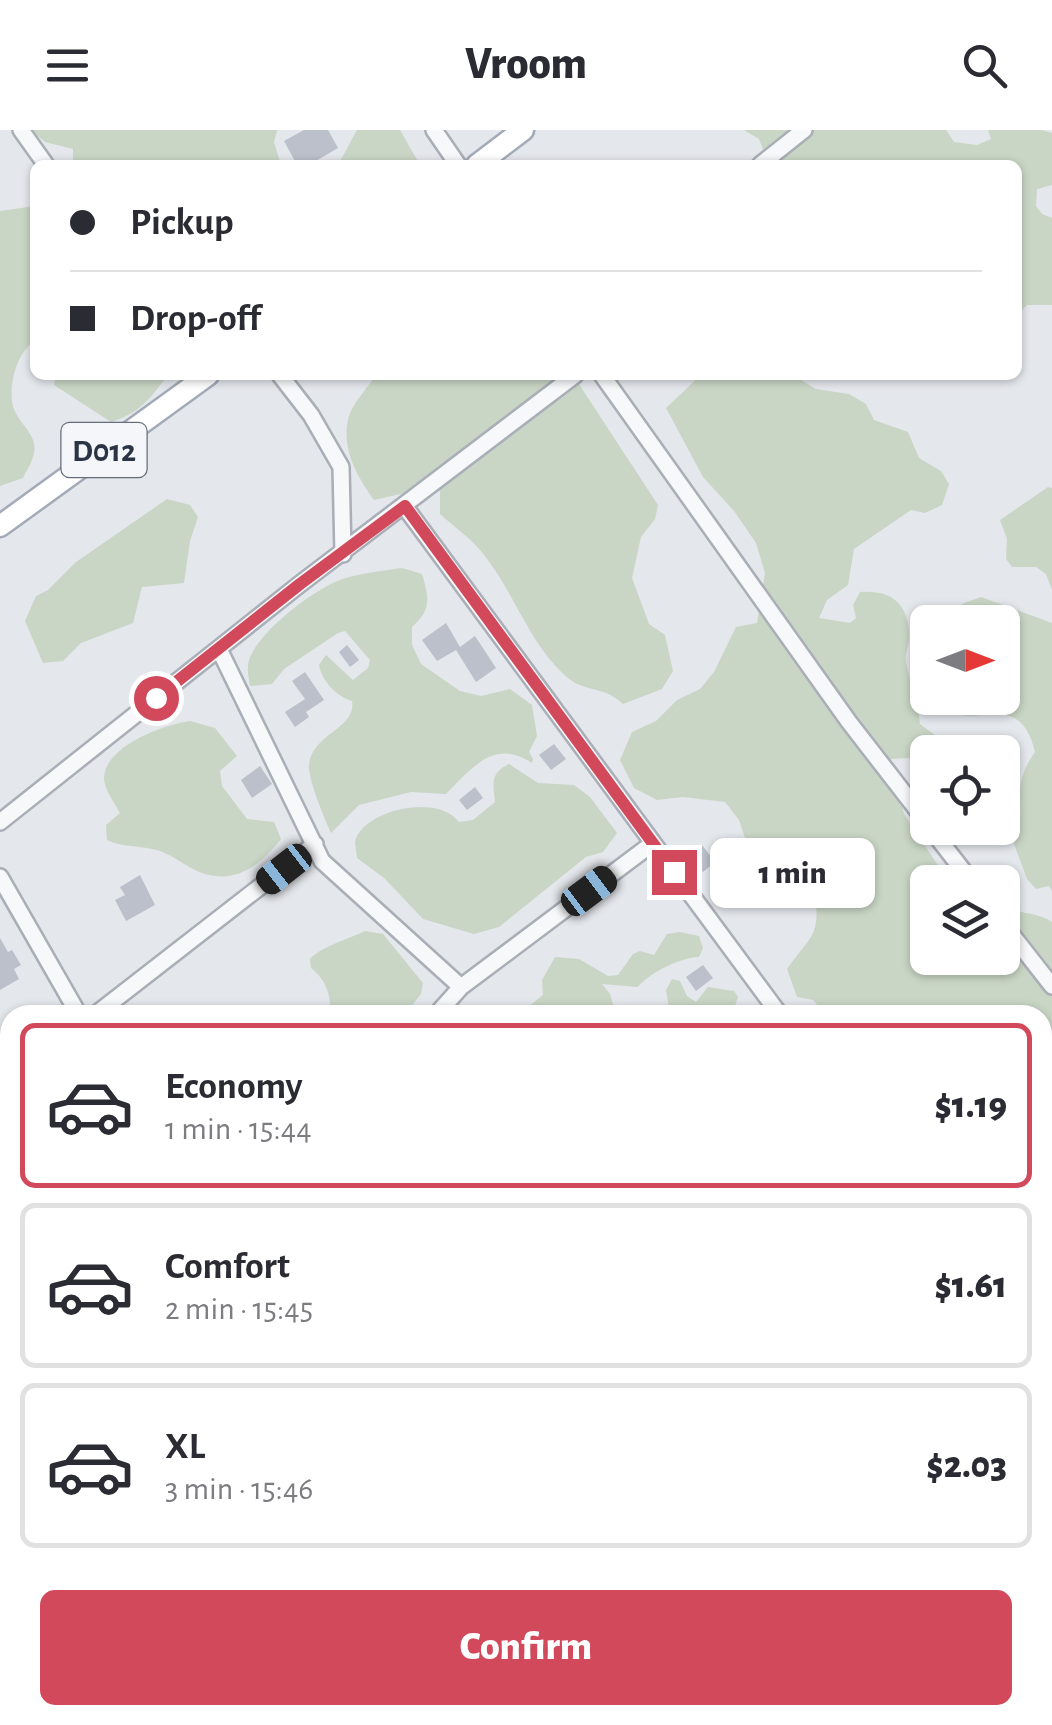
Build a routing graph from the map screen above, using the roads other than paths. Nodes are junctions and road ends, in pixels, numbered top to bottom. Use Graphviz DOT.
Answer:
graph roads {
  1 [pos="22,130"];
  2 [pos="434,130"];
  3 [pos="522,130"];
  4 [pos="804,130"];
  5 [pos="43,160"];
  6 [pos="455,160"];
  7 [pos="483,160"];
  8 [pos="766,160"];
  9 [pos="195,380"];
  10 [pos="284,380"];
  11 [pos="569,380"];
  12 [pos="606,380"];
  13 [pos="405,506"];
  14 [pos="0,526"];
  15 [pos="343,554"];
  16 [pos="219,649"];
  17 [pos="910,801"];
  18 [pos="0,822"];
  19 [pos="653,843"];
  20 [pos="316,844"];
  21 [pos="944,845"];
  22 [pos="959,865"];
  23 [pos="0,877"];
  24 [pos="1020,945"];
  25 [pos="1052,986"];
  26 [pos="461,987"];
  27 [pos="73,1005"];
  28 [pos="108,1005"];
  29 [pos="445,1005"];
  30 [pos="773,1005"];
  1 -- 5 [label="street"];
  2 -- 6 [label="street"];
  3 -- 7 [label="main road"];
  4 -- 8 [label="street"];
  9 -- 14 [label="main road, D012"];
  10 -- 15 [label="street"];
  11 -- 13 [label="street"];
  12 -- 17 [label="street"];
  13 -- 15 [label="street"];
  13 -- 19 [label="street"];
  15 -- 16 [label="street"];
  16 -- 18 [label="street"];
  16 -- 20 [label="street"];
  19 -- 26 [label="street"];
  19 -- 30 [label="street"];
  20 -- 26 [label="street"];
  20 -- 28 [label="street"];
  21 -- 22 [label="street"];
  23 -- 27 [label="street"];
  24 -- 25 [label="street"];
  26 -- 29 [label="street"];
}
